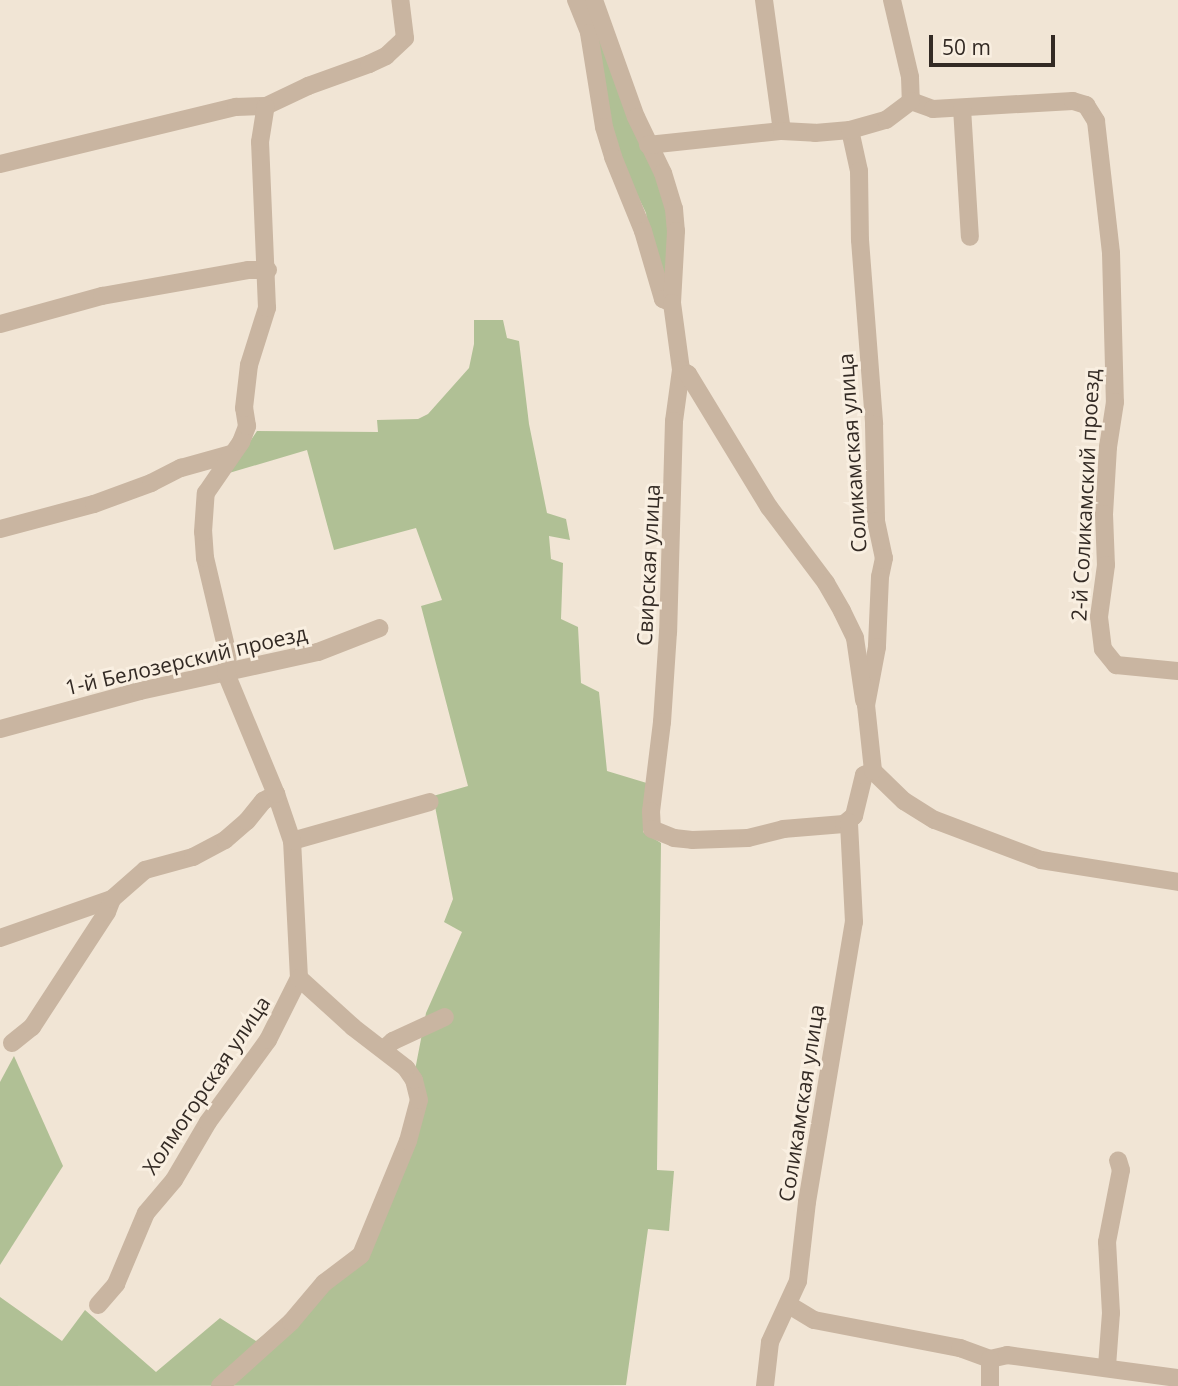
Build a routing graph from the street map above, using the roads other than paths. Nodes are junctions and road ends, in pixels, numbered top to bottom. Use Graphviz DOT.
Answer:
graph roads {
  1 [pos="400,0"];
  2 [pos="576,0"];
  3 [pos="594,0"];
  4 [pos="764,0"];
  5 [pos="892,0"];
  6 [pos="911,101"];
  7 [pos="266,106"];
  8 [pos="962,108"];
  9 [pos="850,130"];
  10 [pos="782,131"];
  11 [pos="648,145"];
  12 [pos="0,164"];
  13 [pos="970,237"];
  14 [pos="268,270"];
  15 [pos="673,303"];
  16 [pos="0,324"];
  17 [pos="681,370"];
  18 [pos="231,454"];
  19 [pos="0,529"];
  20 [pos="380,628"];
  21 [pos="1178,671"];
  22 [pos="226,673"];
  23 [pos="866,705"];
  24 [pos="0,729"];
  25 [pos="873,771"];
  26 [pos="276,794"];
  27 [pos="430,802"];
  28 [pos="849,822"];
  29 [pos="292,841"];
  30 [pos="1178,882"];
  31 [pos="112,899"];
  32 [pos="0,938"];
  33 [pos="299,978"];
  34 [pos="445,1017"];
  35 [pos="12,1043"];
  36 [pos="384,1049"];
  37 [pos="1118,1160"];
  38 [pos="98,1305"];
  39 [pos="789,1305"];
  40 [pos="990,1359"];
  41 [pos="1107,1366"];
  42 [pos="1178,1378"];
  43 [pos="220,1386"];
  44 [pos="765,1386"];
  45 [pos="990,1386"];
  1 -- 7 [label="street"];
  2 -- 15 [label="street, Свирская улица"];
  3 -- 11 [label="street, Свирская улица"];
  4 -- 10 [label="street"];
  5 -- 6 [label="street"];
  6 -- 8 [label="street, 2-й Соликамский проезд"];
  6 -- 9 [label="street"];
  7 -- 12 [label="street"];
  7 -- 14 [label="street, Холмогорская улица"];
  8 -- 13 [label="street"];
  8 -- 21 [label="street, 2-й Соликамский проезд"];
  9 -- 10 [label="street"];
  9 -- 23 [label="street, Соликамская улица"];
  10 -- 11 [label="street"];
  11 -- 15 [label="street, Свирская улица"];
  14 -- 16 [label="street"];
  14 -- 18 [label="street, Холмогорская улица"];
  15 -- 17 [label="street, Свирская улица"];
  17 -- 23 [label="street"];
  17 -- 28 [label="street, Свирская улица"];
  18 -- 19 [label="street"];
  18 -- 22 [label="street, Холмогорская улица"];
  20 -- 22 [label="street, 1-й Белозерский проезд"];
  22 -- 24 [label="street, 1-й Белозерский проезд"];
  22 -- 26 [label="street, Холмогорская улица"];
  23 -- 25 [label="street, Соликамская улица"];
  25 -- 28 [label="street"];
  25 -- 30 [label="street"];
  26 -- 29 [label="street, Холмогорская улица"];
  26 -- 31 [label="street"];
  27 -- 29 [label="street"];
  28 -- 39 [label="street, Соликамская улица"];
  29 -- 33 [label="street, Холмогорская улица"];
  31 -- 32 [label="street"];
  31 -- 35 [label="street"];
  33 -- 36 [label="street"];
  33 -- 38 [label="street, Холмогорская улица"];
  34 -- 36 [label="street"];
  36 -- 43 [label="street"];
  37 -- 41 [label="street"];
  39 -- 40 [label="street"];
  39 -- 44 [label="street, Соликамская улица"];
  40 -- 41 [label="street"];
  40 -- 45 [label="street"];
  41 -- 42 [label="street"];
}
